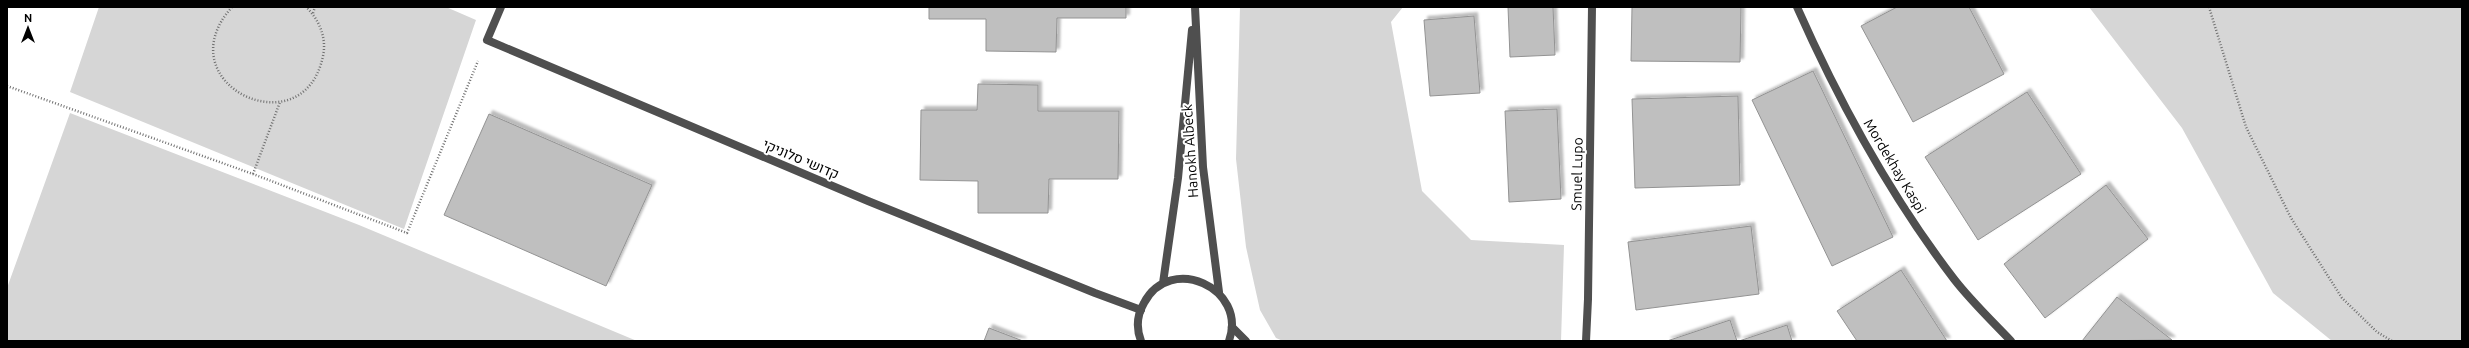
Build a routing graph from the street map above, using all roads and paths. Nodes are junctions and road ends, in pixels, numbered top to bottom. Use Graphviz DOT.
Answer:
graph roads {
  1 [pos="232,7"];
  2 [pos="306,7"];
  3 [pos="315,7"];
  4 [pos="501,7"];
  5 [pos="1194,7"];
  6 [pos="1592,7"];
  7 [pos="1797,7"];
  8 [pos="2209,7"];
  9 [pos="313,14"];
  10 [pos="487,40"];
  11 [pos="7,86"];
  12 [pos="280,102"];
  13 [pos="253,174"];
  14 [pos="1163,283"];
  15 [pos="1219,292"];
  16 [pos="1140,310"];
  17 [pos="1232,327"];
  18 [pos="1139,339"];
  19 [pos="1229,341"];
  20 [pos="1246,341"];
  21 [pos="1586,341"];
  22 [pos="2011,341"];
  23 [pos="2392,341"];
  1 -- 12 [label="path"];
  2 -- 9 [label="path"];
  3 -- 9 [label="path"];
  4 -- 10 [label="street"];
  5 -- 14 [label="street, Hanokh Albeck"];
  5 -- 15 [label="street, Hanokh Albeck"];
  6 -- 21 [label="street, Smuel Lupo"];
  7 -- 22 [label="street, Mordekhay Kaspi"];
  8 -- 23 [label="path"];
  9 -- 12 [label="path"];
  10 -- 13 [label="path"];
  10 -- 16 [label="street, קדושי סלוניקי"];
  11 -- 13 [label="path"];
  12 -- 13 [label="path"];
  14 -- 15 [label="street"];
  14 -- 16 [label="street"];
  15 -- 17 [label="street"];
  16 -- 18 [label="street"];
  17 -- 19 [label="street"];
  17 -- 20 [label="street"];
}
